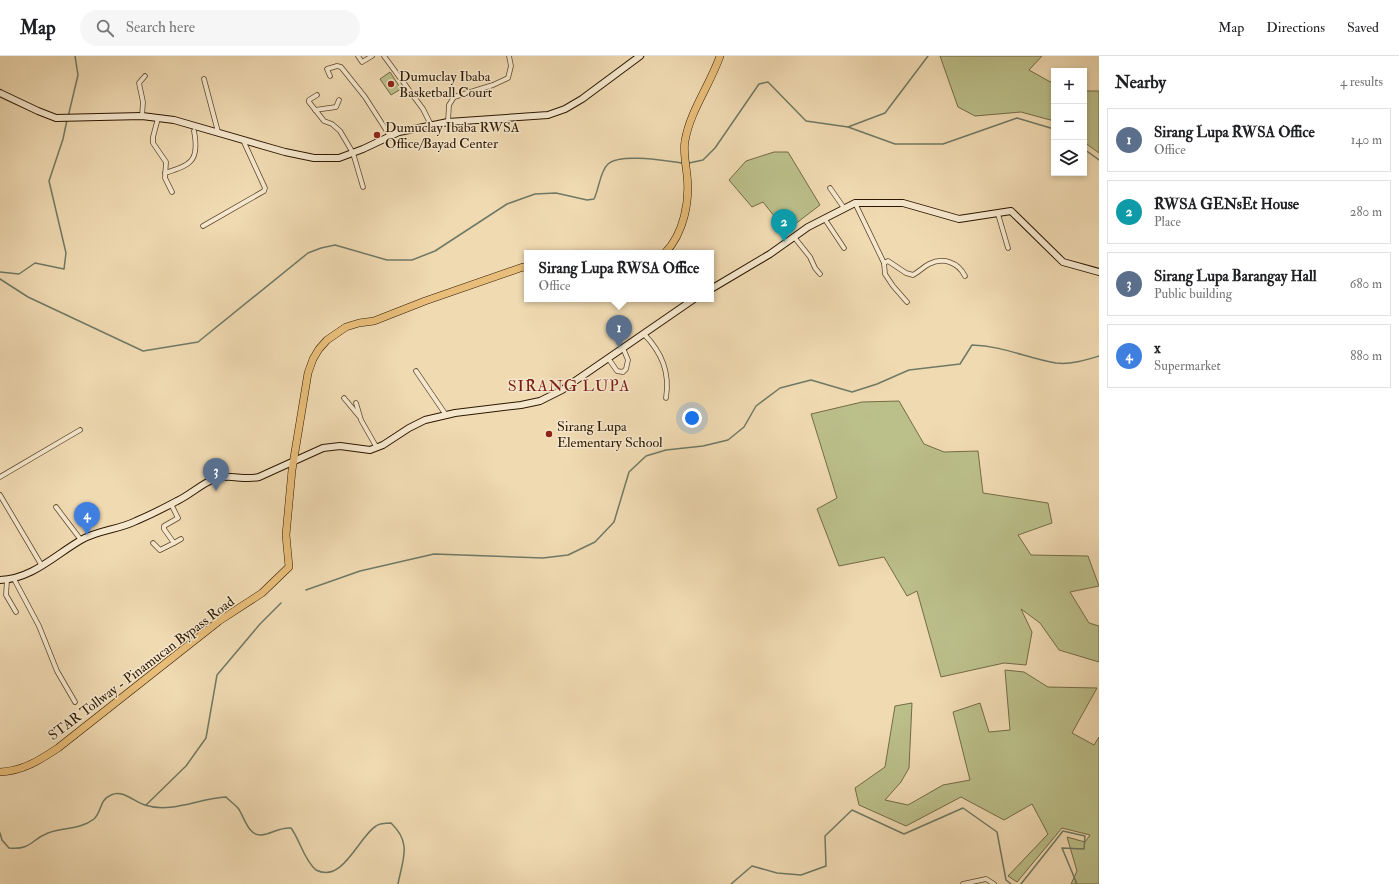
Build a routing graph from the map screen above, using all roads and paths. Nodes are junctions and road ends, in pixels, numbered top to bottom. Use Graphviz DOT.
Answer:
graph roads {
  1 [pos="358,56"];
  2 [pos="372,56"];
  3 [pos="384,56"];
  4 [pos="509,56"];
  5 [pos="640,56"];
  6 [pos="720,56"];
  7 [pos="145,76"];
  8 [pos="330,76"];
  9 [pos="204,79"];
  10 [pos="0,93"];
  11 [pos="317,95"];
  12 [pos="339,100"];
  13 [pos="315,110"];
  14 [pos="142,116"];
  15 [pos="158,118"];
  16 [pos="448,122"];
  17 [pos="431,125"];
  18 [pos="194,131"];
  19 [pos="218,132"];
  20 [pos="390,136"];
  21 [pos="242,140"];
  22 [pos="353,153"];
  23 [pos="165,173"];
  24 [pos="363,187"];
  25 [pos="830,188"];
  26 [pos="172,192"];
  27 [pos="855,203"];
  28 [pos="844,208"];
  29 [pos="998,214"];
  30 [pos="824,218"];
  31 [pos="203,226"];
  32 [pos="794,237"];
  33 [pos="844,248"];
  34 [pos="1008,248"];
  35 [pos="667,250"];
  36 [pos="884,263"];
  37 [pos="524,267"];
  38 [pos="1099,272"];
  39 [pos="820,274"];
  40 [pos="965,276"];
  41 [pos="714,287"];
  42 [pos="690,302"];
  43 [pos="908,302"];
  44 [pos="644,334"];
  45 [pos="623,348"];
  46 [pos="608,358"];
  47 [pos="416,371"];
  48 [pos="344,398"];
  49 [pos="666,398"];
  50 [pos="356,403"];
  51 [pos="446,415"];
  52 [pos="359,416"];
  53 [pos="80,430"];
  54 [pos="377,448"];
  55 [pos="293,462"];
  56 [pos="0,477"];
  57 [pos="0,494"];
  58 [pos="171,504"];
  59 [pos="56,508"];
  60 [pos="181,539"];
  61 [pos="81,540"];
  62 [pos="153,543"];
  63 [pos="174,543"];
  64 [pos="42,566"];
  65 [pos="14,579"];
  66 [pos="3,580"];
  67 [pos="16,612"];
  68 [pos="75,702"];
  69 [pos="0,772"];
  70 [pos="963,884"];
  71 [pos="994,884"];
  1 -- 2 [label="street"];
  3 -- 17 [label="street"];
  4 -- 16 [label="street"];
  5 -- 16 [label="street"];
  6 -- 35 [label="main road"];
  7 -- 14 [label="street"];
  8 -- 20 [label="street"];
  9 -- 19 [label="street"];
  10 -- 14 [label="street"];
  11 -- 13 [label="street"];
  12 -- 13 [label="street"];
  13 -- 22 [label="street"];
  14 -- 15 [label="street"];
  15 -- 19 [label="street"];
  15 -- 23 [label="street"];
  16 -- 17 [label="street"];
  17 -- 20 [label="street"];
  18 -- 23 [label="street"];
  19 -- 21 [label="street"];
  20 -- 22 [label="street"];
  21 -- 22 [label="street"];
  21 -- 31 [label="street"];
  22 -- 24 [label="street"];
  23 -- 26 [label="street"];
  25 -- 28 [label="street"];
  27 -- 28 [label="street"];
  27 -- 29 [label="street"];
  27 -- 36 [label="street"];
  28 -- 30 [label="street"];
  29 -- 34 [label="street"];
  29 -- 38 [label="street"];
  30 -- 32 [label="street"];
  30 -- 33 [label="street"];
  32 -- 39 [label="street"];
  32 -- 41 [label="street"];
  36 -- 40 [label="street"];
  36 -- 43 [label="street"];
  37 -- 55 [label="main road"];
  42 -- 44 [label="street"];
  44 -- 45 [label="street"];
  44 -- 49 [label="street"];
  45 -- 46 [label="street"];
  45 -- 46 [label="street"];
  46 -- 51 [label="street"];
  47 -- 51 [label="street"];
  48 -- 52 [label="street"];
  50 -- 52 [label="street"];
  51 -- 54 [label="street"];
  52 -- 54 [label="street"];
  53 -- 56 [label="street"];
  54 -- 55 [label="street"];
  55 -- 58 [label="street"];
  55 -- 69 [label="main road, STAR Tollway - Pinamucan Bypass Road"];
  57 -- 64 [label="street"];
  58 -- 61 [label="street"];
  58 -- 63 [label="street"];
  59 -- 61 [label="street"];
  60 -- 63 [label="street"];
  61 -- 64 [label="street"];
  62 -- 63 [label="street"];
  64 -- 65 [label="street"];
  65 -- 66 [label="street"];
  65 -- 68 [label="street"];
  66 -- 67 [label="street"];
  70 -- 71 [label="street"];
}
